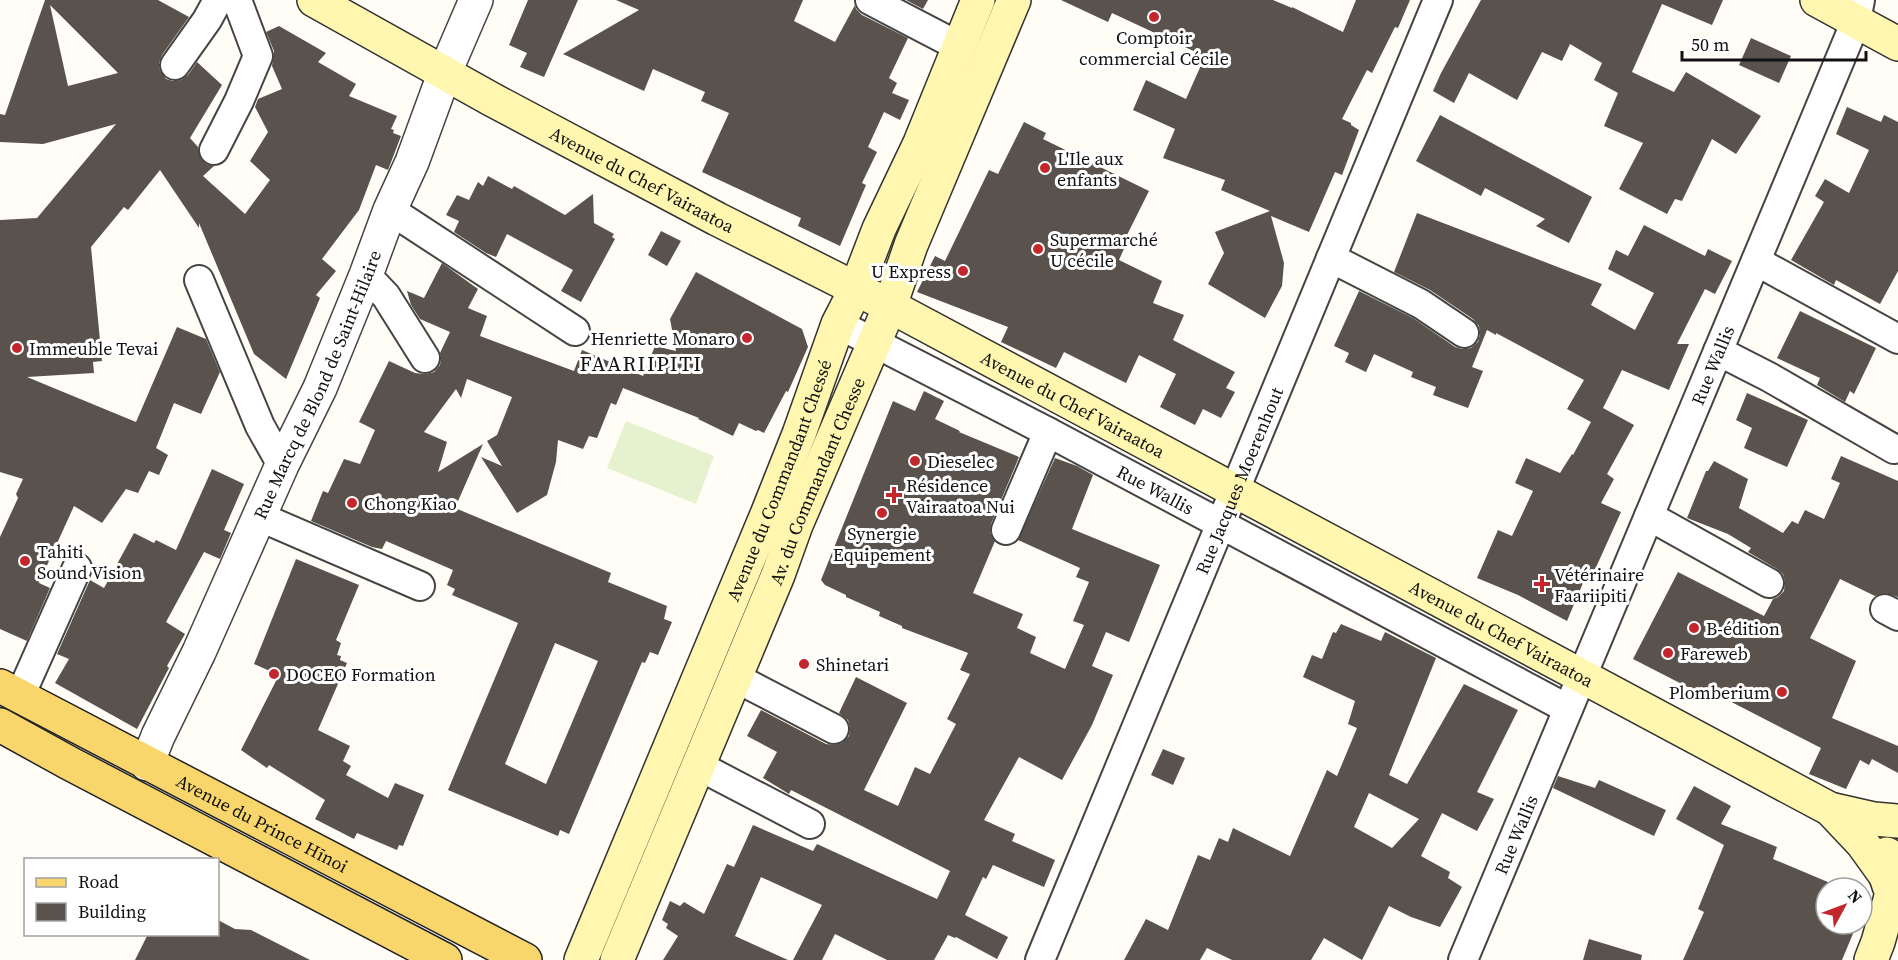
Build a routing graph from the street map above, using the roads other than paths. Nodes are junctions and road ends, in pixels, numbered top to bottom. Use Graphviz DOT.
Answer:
graph roads {
  1 [pos="218,0"];
  2 [pos="237,0"];
  3 [pos="314,0"];
  4 [pos="476,0"];
  5 [pos="870,0"];
  6 [pos="978,0"];
  7 [pos="1014,0"];
  8 [pos="1438,0"];
  9 [pos="1817,0"];
  10 [pos="1858,10"];
  11 [pos="1898,44"];
  12 [pos="960,46"];
  13 [pos="175,65"];
  14 [pos="445,72"];
  15 [pos="214,150"];
  16 [pos="390,210"];
  17 [pos="1331,258"];
  18 [pos="1756,261"];
  19 [pos="366,275"];
  20 [pos="199,280"];
  21 [pos="856,289"];
  22 [pos="890,306"];
  23 [pos="838,324"];
  24 [pos="575,331"];
  25 [pos="1464,333"];
  26 [pos="1898,339"];
  27 [pos="875,342"];
  28 [pos="1718,351"];
  29 [pos="425,358"];
  30 [pos="1048,432"];
  31 [pos="1894,449"];
  32 [pos="282,465"];
  33 [pos="1235,491"];
  34 [pos="1649,516"];
  35 [pos="260,518"];
  36 [pos="1222,524"];
  37 [pos="1006,530"];
  38 [pos="77,568"];
  39 [pos="1769,583"];
  40 [pos="420,586"];
  41 [pos="1583,677"];
  42 [pos="736,678"];
  43 [pos="10,691"];
  44 [pos="1568,709"];
  45 [pos="0,725"];
  46 [pos="834,729"];
  47 [pos="147,764"];
  48 [pos="699,766"];
  49 [pos="1830,809"];
  50 [pos="1898,821"];
  51 [pos="810,824"];
  52 [pos="1898,831"];
  53 [pos="1892,890"];
  54 [pos="445,960"];
  55 [pos="525,960"];
  56 [pos="581,960"];
  57 [pos="617,960"];
  58 [pos="1040,960"];
  59 [pos="1463,960"];
  60 [pos="1871,960"];
  1 -- 13 [label="street"];
  2 -- 15 [label="street"];
  3 -- 14 [label="main road, Avenue du Chef Vairaatoa"];
  4 -- 14 [label="street, Rue Marcq de Blond de Saint-Hilaire"];
  5 -- 12 [label="street"];
  6 -- 12 [label="main road, Avenue du Commandant Chessé"];
  7 -- 22 [label="main road, Av. du Commandant Chesse"];
  8 -- 17 [label="street, Rue Jacques Moerenhout"];
  9 -- 10 [label="main road"];
  10 -- 11 [label="main road"];
  10 -- 18 [label="street, Rue Wallis"];
  12 -- 21 [label="main road, Avenue du Commandant Chessé"];
  14 -- 16 [label="street, Rue Marcq de Blond de Saint-Hilaire"];
  14 -- 21 [label="main road, Avenue du Chef Vairaatoa"];
  16 -- 19 [label="street, Rue Marcq de Blond de Saint-Hilaire"];
  16 -- 24 [label="street"];
  17 -- 25 [label="street"];
  17 -- 33 [label="street, Rue Jacques Moerenhout"];
  18 -- 26 [label="street"];
  18 -- 28 [label="street, Rue Wallis"];
  19 -- 29 [label="street"];
  19 -- 32 [label="street, Rue Marcq de Blond de Saint-Hilaire"];
  20 -- 32 [label="street"];
  21 -- 22 [label="main road, Avenue du Chef Vairaatoa"];
  21 -- 23 [label="main road, Avenue du Commandant Chessé"];
  22 -- 27 [label="main road, Av. du Commandant Chesse"];
  22 -- 33 [label="main road, Avenue du Chef Vairaatoa"];
  23 -- 27 [label="street, Rue Wallis"];
  23 -- 56 [label="main road, Avenue du Commandant Chessé"];
  27 -- 30 [label="street, Rue Wallis"];
  27 -- 42 [label="main road, Av. du Commandant Chesse"];
  28 -- 31 [label="street"];
  28 -- 34 [label="street, Rue Wallis"];
  30 -- 36 [label="street, Rue Wallis"];
  30 -- 37 [label="street"];
  32 -- 35 [label="street, Rue Marcq de Blond de Saint-Hilaire"];
  33 -- 36 [label="street, Rue Jacques Moerenhout"];
  33 -- 41 [label="main road, Avenue du Chef Vairaatoa"];
  34 -- 39 [label="street"];
  34 -- 41 [label="street, Rue Wallis"];
  35 -- 40 [label="street"];
  35 -- 47 [label="street, Rue Marcq de Blond de Saint-Hilaire"];
  36 -- 44 [label="street, Rue Wallis"];
  36 -- 58 [label="street, Rue Jacques Moerenhout"];
  38 -- 43 [label="street"];
  41 -- 44 [label="street, Rue Wallis"];
  41 -- 49 [label="main road, Avenue du Chef Vairaatoa"];
  42 -- 46 [label="street"];
  42 -- 48 [label="main road, Av. du Commandant Chesse"];
  43 -- 47 [label="main road, Avenue du Prince Hīnoi"];
  44 -- 59 [label="street, Rue Wallis"];
  45 -- 54 [label="main road, Avenue du Prince Hīnoi"];
  47 -- 55 [label="main road, Avenue du Prince Hīnoi"];
  48 -- 51 [label="street"];
  48 -- 57 [label="main road, Av. du Commandant Chesse"];
  49 -- 50 [label="main road, Avenue du Chef Vairaatoa"];
  49 -- 53 [label="main road, Avenue du Chef Vairaatoa"];
  52 -- 53 [label="main road"];
  53 -- 60 [label="main road"];
}
